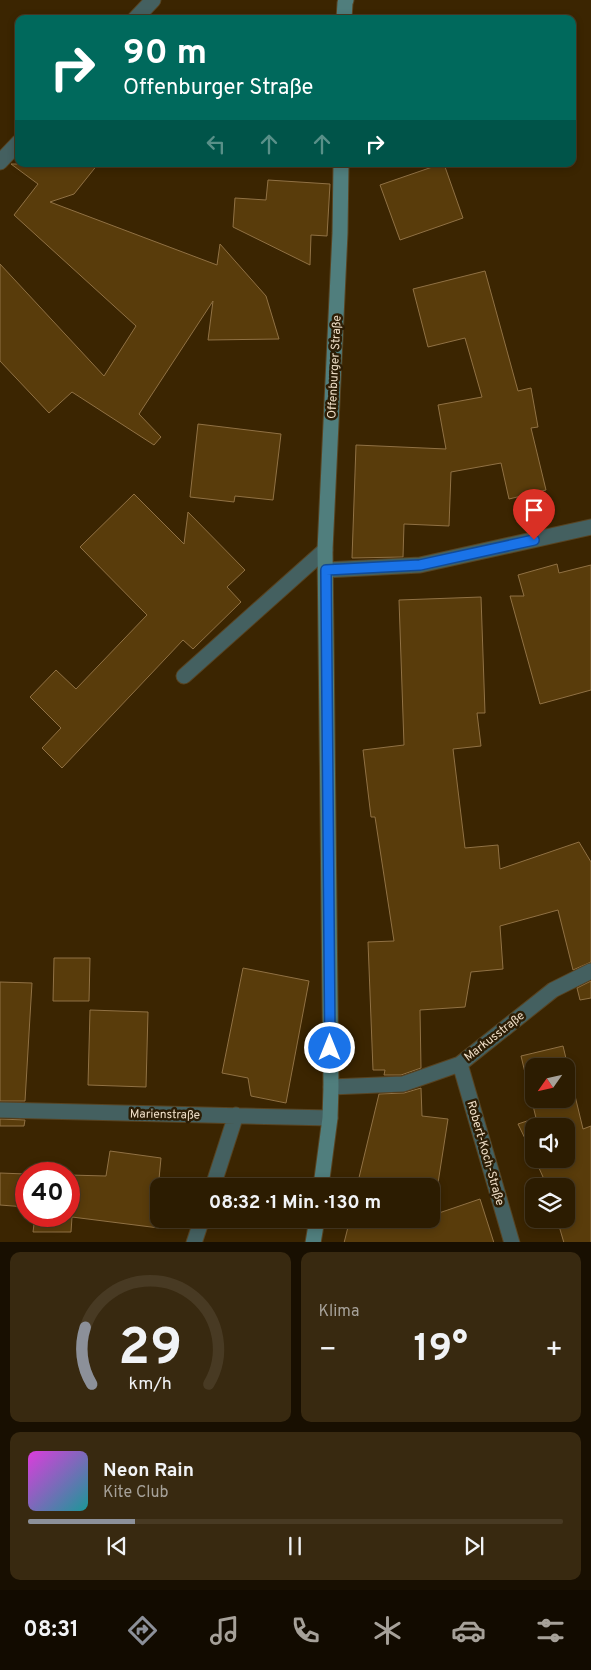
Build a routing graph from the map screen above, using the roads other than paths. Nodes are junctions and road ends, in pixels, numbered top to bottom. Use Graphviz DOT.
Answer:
graph roads {
  1 [pos="153,0"];
  2 [pos="343,1"];
  3 [pos="139,15"];
  4 [pos="344,15"];
  5 [pos="15,146"];
  6 [pos="0,162"];
  7 [pos="341,167"];
  8 [pos="591,527"];
  9 [pos="325,550"];
  10 [pos="326,570"];
  11 [pos="184,676"];
  12 [pos="591,971"];
  13 [pos="460,1064"];
  14 [pos="331,1087"];
  15 [pos="0,1110"];
  16 [pos="236,1115"];
  17 [pos="330,1118"];
  18 [pos="216,1178"];
  19 [pos="322,1178"];
  20 [pos="199,1228"];
  21 [pos="316,1228"];
  22 [pos="194,1242"];
  23 [pos="314,1242"];
  24 [pos="512,1242"];
  1 -- 3 [label="street"];
  2 -- 4 [label="street"];
  5 -- 6 [label="street"];
  7 -- 9 [label="street, Offenburger Straße"];
  8 -- 10 [label="street"];
  9 -- 10 [label="street, Offenburger Straße"];
  9 -- 11 [label="street"];
  10 -- 14 [label="street, Offenburger Straße"];
  12 -- 13 [label="street, Markusstraße"];
  13 -- 14 [label="street, Markusstraße"];
  13 -- 24 [label="street, Robert-Koch-Straße"];
  14 -- 17 [label="street, Offenburger Straße"];
  15 -- 16 [label="street, Marienstraße"];
  16 -- 17 [label="street, Marienstraße"];
  16 -- 18 [label="street"];
  17 -- 19 [label="street, Offenburger Straße"];
  20 -- 22 [label="street"];
  21 -- 23 [label="street"];
}
